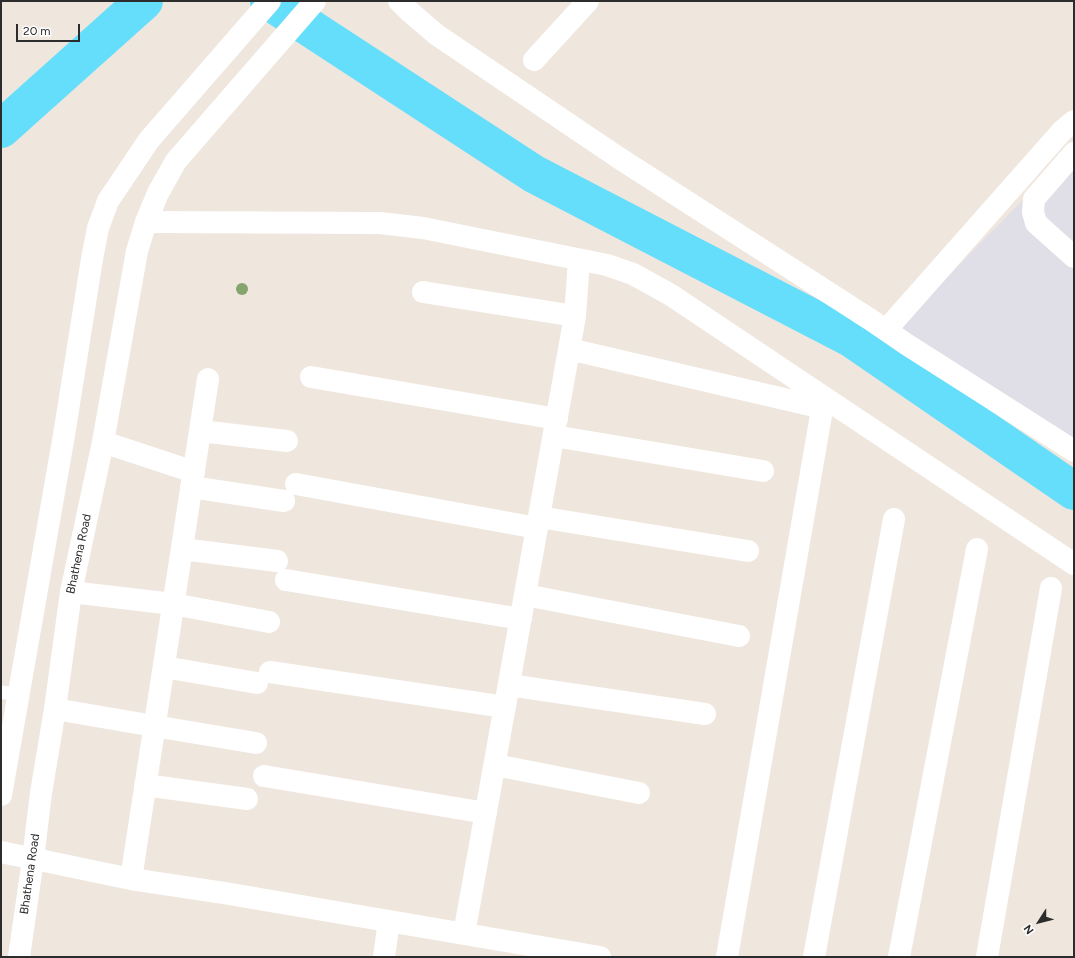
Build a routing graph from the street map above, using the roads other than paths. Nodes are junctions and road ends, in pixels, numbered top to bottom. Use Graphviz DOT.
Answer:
graph roads {
  1 [pos="270,1"];
  2 [pos="315,1"];
  3 [pos="399,1"];
  4 [pos="588,1"];
  5 [pos="534,60"];
  6 [pos="1074,121"];
  7 [pos="1074,153"];
  8 [pos="146,222"];
  9 [pos="1074,257"];
  10 [pos="579,260"];
  11 [pos="423,292"];
  12 [pos="575,316"];
  13 [pos="886,330"];
  14 [pos="569,349"];
  15 [pos="311,377"];
  16 [pos="208,380"];
  17 [pos="823,403"];
  18 [pos="555,427"];
  19 [pos="200,431"];
  20 [pos="287,441"];
  21 [pos="103,442"];
  22 [pos="1074,451"];
  23 [pos="763,470"];
  24 [pos="192,479"];
  25 [pos="296,484"];
  26 [pos="284,501"];
  27 [pos="894,518"];
  28 [pos="538,522"];
  29 [pos="182,549"];
  30 [pos="977,549"];
  31 [pos="748,552"];
  32 [pos="1074,564"];
  33 [pos="1051,588"];
  34 [pos="71,592"];
  35 [pos="525,594"];
  36 [pos="173,604"];
  37 [pos="521,618"];
  38 [pos="269,622"];
  39 [pos="739,636"];
  40 [pos="164,667"];
  41 [pos="509,685"];
  42 [pos="10,694"];
  43 [pos="505,707"];
  44 [pos="55,709"];
  45 [pos="705,714"];
  46 [pos="7,724"];
  47 [pos="154,726"];
  48 [pos="256,743"];
  49 [pos="494,765"];
  50 [pos="264,776"];
  51 [pos="145,785"];
  52 [pos="1,790"];
  53 [pos="639,793"];
  54 [pos="247,799"];
  55 [pos="486,813"];
  56 [pos="1,852"];
  57 [pos="33,859"];
  58 [pos="131,879"];
  59 [pos="389,921"];
  60 [pos="464,934"];
  61 [pos="19,957"];
  62 [pos="384,957"];
  63 [pos="600,957"];
  64 [pos="727,957"];
  65 [pos="814,957"];
  66 [pos="899,957"];
  67 [pos="987,957"];
  1 -- 42 [label="street"];
  2 -- 8 [label="street, Bhathena Road"];
  3 -- 13 [label="street"];
  4 -- 5 [label="street"];
  6 -- 13 [label="street"];
  7 -- 9 [label="street"];
  8 -- 10 [label="street"];
  8 -- 21 [label="street, Bhathena Road"];
  10 -- 12 [label="street"];
  10 -- 17 [label="street"];
  11 -- 12 [label="street"];
  12 -- 14 [label="street"];
  13 -- 22 [label="street"];
  14 -- 17 [label="street"];
  14 -- 18 [label="street"];
  15 -- 18 [label="street"];
  16 -- 19 [label="street"];
  17 -- 32 [label="street"];
  17 -- 64 [label="street"];
  18 -- 23 [label="street"];
  18 -- 28 [label="street"];
  19 -- 20 [label="street"];
  19 -- 24 [label="street"];
  21 -- 24 [label="street"];
  21 -- 34 [label="street, Bhathena Road"];
  24 -- 26 [label="street"];
  24 -- 29 [label="street"];
  25 -- 28 [label="street"];
  27 -- 65 [label="street"];
  28 -- 31 [label="street"];
  28 -- 35 [label="street"];
  29 -- 36 [label="street"];
  29 -- 37 [label="street"];
  30 -- 66 [label="street"];
  33 -- 67 [label="street"];
  34 -- 36 [label="street"];
  34 -- 44 [label="street, Bhathena Road"];
  35 -- 37 [label="street"];
  35 -- 39 [label="street"];
  36 -- 38 [label="street"];
  36 -- 40 [label="street"];
  37 -- 41 [label="street"];
  40 -- 43 [label="street"];
  40 -- 47 [label="street"];
  41 -- 43 [label="street"];
  41 -- 45 [label="street"];
  42 -- 46 [label="street"];
  43 -- 49 [label="street"];
  44 -- 47 [label="street"];
  44 -- 57 [label="street, Bhathena Road"];
  46 -- 52 [label="street"];
  47 -- 48 [label="street"];
  47 -- 51 [label="street"];
  49 -- 53 [label="street"];
  49 -- 55 [label="street"];
  50 -- 55 [label="street"];
  51 -- 54 [label="street"];
  51 -- 58 [label="street"];
  55 -- 60 [label="street"];
  56 -- 57 [label="street"];
  57 -- 58 [label="street"];
  57 -- 61 [label="street, Bhathena Road"];
  58 -- 59 [label="street"];
  59 -- 60 [label="street"];
  59 -- 62 [label="street"];
  60 -- 63 [label="street"];
}
